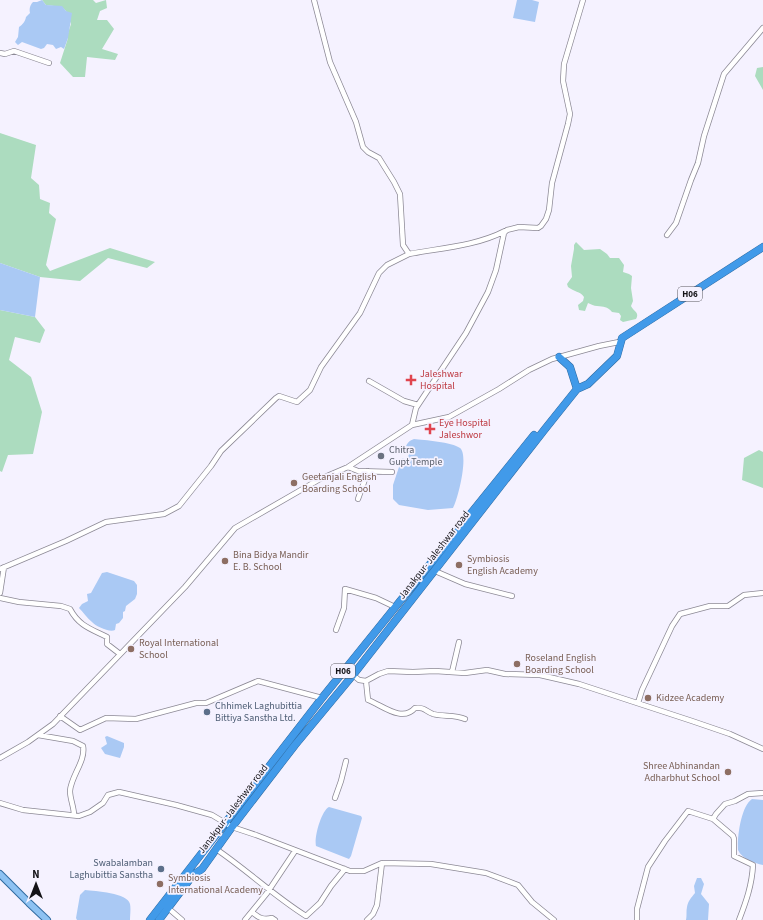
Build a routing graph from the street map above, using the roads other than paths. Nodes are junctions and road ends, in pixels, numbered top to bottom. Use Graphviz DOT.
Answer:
graph roads {
  1 [pos="314,0"];
  2 [pos="583,0"];
  3 [pos="763,28"];
  4 [pos="0,53"];
  5 [pos="49,63"];
  6 [pos="507,230"];
  7 [pos="667,235"];
  8 [pos="760,249"];
  9 [pos="409,254"];
  10 [pos="699,288"];
  11 [pos="619,342"];
  12 [pos="559,358"];
  13 [pos="369,381"];
  14 [pos="577,389"];
  15 [pos="418,405"];
  16 [pos="412,425"];
  17 [pos="545,429"];
  18 [pos="348,467"];
  19 [pos="368,471"];
  20 [pos="392,472"];
  21 [pos="358,499"];
  22 [pos="2,568"];
  23 [pos="435,571"];
  24 [pos="0,593"];
  25 [pos="763,593"];
  26 [pos="512,596"];
  27 [pos="0,598"];
  28 [pos="395,607"];
  29 [pos="336,630"];
  30 [pos="459,642"];
  31 [pos="120,654"];
  32 [pos="452,672"];
  33 [pos="353,675"];
  34 [pos="366,681"];
  35 [pos="322,698"];
  36 [pos="638,703"];
  37 [pos="60,716"];
  38 [pos="465,719"];
  39 [pos="38,735"];
  40 [pos="763,749"];
  41 [pos="0,758"];
  42 [pos="346,761"];
  43 [pos="763,793"];
  44 [pos="335,798"];
  45 [pos="0,803"];
  46 [pos="74,815"];
  47 [pos="713,819"];
  48 [pos="225,823"];
  49 [pos="232,827"];
  50 [pos="216,849"];
  51 [pos="295,851"];
  52 [pos="382,863"];
  53 [pos="345,869"];
  54 [pos="0,874"];
  55 [pos="269,889"];
  56 [pos="168,908"];
  57 [pos="252,912"];
  58 [pos="304,918"];
  59 [pos="47,920"];
  60 [pos="150,920"];
  61 [pos="159,920"];
  62 [pos="182,920"];
  63 [pos="245,920"];
  64 [pos="275,920"];
  65 [pos="367,920"];
  66 [pos="554,920"];
  67 [pos="637,920"];
  68 [pos="739,920"];
  1 -- 9 [label="street"];
  2 -- 6 [label="street"];
  3 -- 7 [label="street"];
  4 -- 5 [label="street"];
  6 -- 9 [label="street"];
  6 -- 15 [label="street"];
  8 -- 10 [label="highway, H06"];
  8 -- 11 [label="highway, H06"];
  9 -- 22 [label="street"];
  11 -- 12 [label="street"];
  11 -- 14 [label="highway, Janakpur- Jaleshwar road / H06"];
  12 -- 14 [label="highway"];
  12 -- 16 [label="street"];
  13 -- 15 [label="street"];
  14 -- 17 [label="highway, Janakpur- Jaleshwar road / H06"];
  15 -- 16 [label="street"];
  16 -- 18 [label="street"];
  17 -- 23 [label="highway, Janakpur- Jaleshwar road / H06"];
  17 -- 28 [label="highway, H06"];
  18 -- 19 [label="street"];
  18 -- 31 [label="street"];
  19 -- 20 [label="street"];
  19 -- 21 [label="street"];
  22 -- 24 [label="street"];
  23 -- 26 [label="street"];
  23 -- 33 [label="highway, Janakpur- Jaleshwar road / H06"];
  25 -- 36 [label="street"];
  27 -- 31 [label="street"];
  28 -- 29 [label="street"];
  28 -- 35 [label="highway, H06"];
  30 -- 32 [label="street"];
  31 -- 37 [label="street"];
  32 -- 34 [label="street"];
  32 -- 36 [label="street"];
  33 -- 34 [label="street"];
  33 -- 49 [label="highway, Janakpur- Jaleshwar road / H06"];
  34 -- 38 [label="street"];
  35 -- 37 [label="street"];
  35 -- 48 [label="highway, H06"];
  36 -- 40 [label="street"];
  37 -- 39 [label="street"];
  39 -- 41 [label="street"];
  39 -- 46 [label="street"];
  42 -- 44 [label="street"];
  43 -- 47 [label="street"];
  45 -- 46 [label="street"];
  46 -- 48 [label="street"];
  47 -- 67 [label="street"];
  47 -- 68 [label="street"];
  48 -- 49 [label="street"];
  48 -- 60 [label="highway, H06"];
  49 -- 50 [label="highway, Janakpur- Jaleshwar road / H06"];
  49 -- 51 [label="street"];
  50 -- 55 [label="street"];
  50 -- 56 [label="highway, Janakpur- Jaleshwar road / H06"];
  51 -- 53 [label="street"];
  51 -- 55 [label="street"];
  52 -- 53 [label="street"];
  52 -- 65 [label="street"];
  52 -- 66 [label="street"];
  53 -- 58 [label="street"];
  54 -- 59 [label="main road"];
  55 -- 57 [label="street"];
  55 -- 58 [label="street"];
  56 -- 61 [label="highway, Janakpur- Jaleshwar road / H06"];
  56 -- 62 [label="street"];
  57 -- 63 [label="street"];
  57 -- 64 [label="street"];
}
